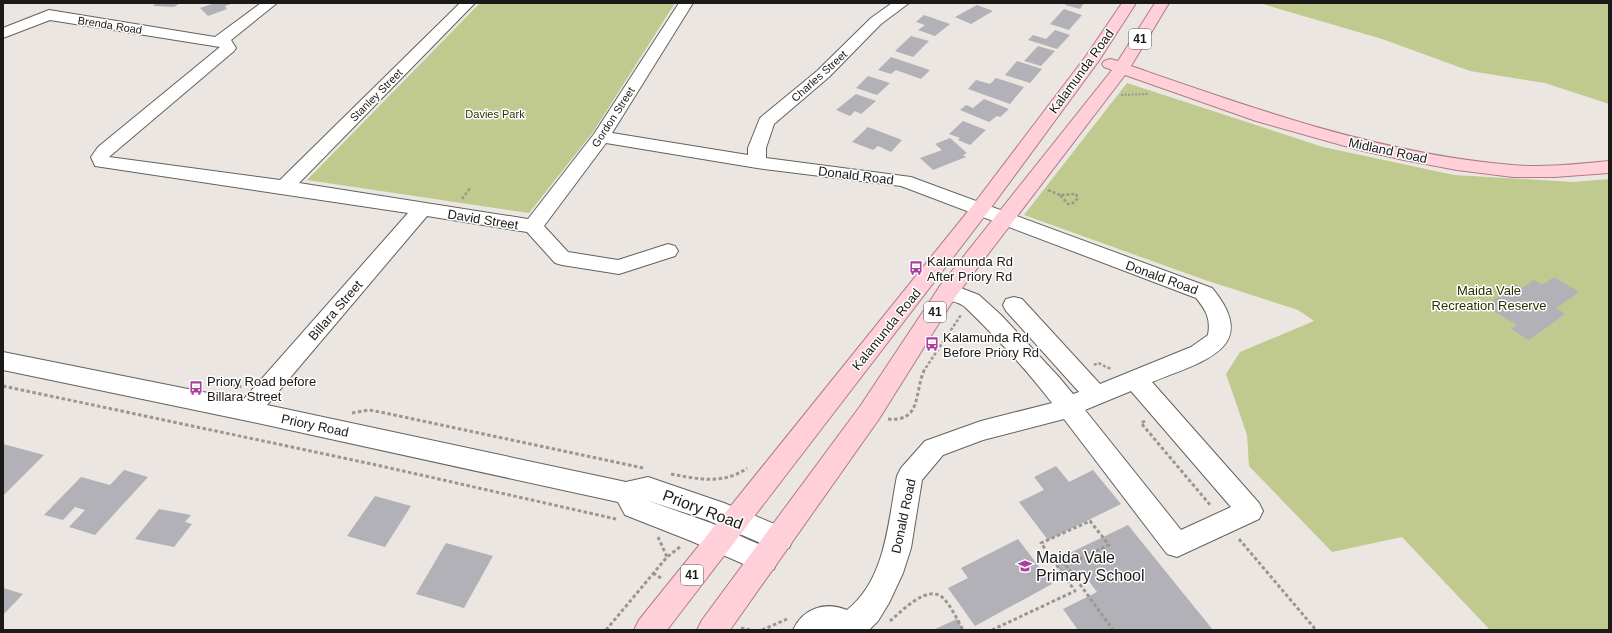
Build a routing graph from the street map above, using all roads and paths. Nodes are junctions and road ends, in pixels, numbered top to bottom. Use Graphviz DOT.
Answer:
graph roads {
  1 [pos="70,3"];
  2 [pos="270,3"];
  3 [pos="468,3"];
  4 [pos="686,3"];
  5 [pos="902,3"];
  6 [pos="1129,3"];
  7 [pos="1161,3"];
  8 [pos="49,16"];
  9 [pos="3,32"];
  10 [pos="219,41"];
  11 [pos="1090,61"];
  12 [pos="1120,70"];
  13 [pos="1169,84"];
  14 [pos="1152,94"];
  15 [pos="1115,96"];
  16 [pos="601,137"];
  17 [pos="757,162"];
  18 [pos="1609,167"];
  19 [pos="1052,184"];
  20 [pos="284,187"];
  21 [pos="1048,190"];
  22 [pos="1060,195"];
  23 [pos="1044,196"];
  24 [pos="422,209"];
  25 [pos="980,209"];
  26 [pos="1005,219"];
  27 [pos="533,226"];
  28 [pos="668,251"];
  29 [pos="948,291"];
  30 [pos="1014,305"];
  31 [pos="962,313"];
  32 [pos="3,361"];
  33 [pos="1075,372"];
  34 [pos="1130,381"];
  35 [pos="218,384"];
  36 [pos="3,386"];
  37 [pos="265,391"];
  38 [pos="1096,395"];
  39 [pos="1067,406"];
  40 [pos="248,411"];
  41 [pos="346,415"];
  42 [pos="883,418"];
  43 [pos="1151,418"];
  44 [pos="751,464"];
  45 [pos="650,469"];
  46 [pos="666,472"];
  47 [pos="623,520"];
  48 [pos="1225,523"];
  49 [pos="727,530"];
  50 [pos="656,533"];
  51 [pos="772,550"];
  52 [pos="667,557"];
  53 [pos="653,573"];
  54 [pos="888,623"];
  55 [pos="852,628"];
  56 [pos="606,630"];
  57 [pos="649,630"];
  58 [pos="712,630"];
  59 [pos="808,630"];
  60 [pos="963,630"];
  61 [pos="992,630"];
  62 [pos="1113,630"];
  63 [pos="1316,630"];
  1 -- 8 [label="street"];
  2 -- 10 [label="street"];
  3 -- 20 [label="street, Stanley Street"];
  4 -- 16 [label="street, Gordon Street"];
  5 -- 17 [label="street, Charles Street"];
  6 -- 11 [label="main road, Kalamunda Road / 41"];
  7 -- 12 [label="main road, Kalamunda Road / 41"];
  7 -- 13 [label="main road"];
  8 -- 9 [label="street, Brenda Road"];
  8 -- 10 [label="street, Brenda Road"];
  10 -- 20 [label="street, David Street"];
  11 -- 12 [label="main road, Midland Road"];
  11 -- 25 [label="main road, Kalamunda Road / 41"];
  12 -- 13 [label="main road, Midland Road"];
  12 -- 26 [label="main road, Kalamunda Road / 41"];
  13 -- 18 [label="main road, Midland Road"];
  14 -- 15 [label="path"];
  16 -- 17 [label="street, Donald Road"];
  16 -- 27 [label="street, Gordon Street"];
  17 -- 25 [label="street, Donald Road"];
  19 -- 21 [label="path"];
  20 -- 24 [label="street, David Street"];
  21 -- 22 [label="path"];
  21 -- 23 [label="path"];
  22 -- 22 [label="path"];
  24 -- 27 [label="street, David Street"];
  24 -- 37 [label="street, Billara Street"];
  25 -- 26 [label="street, Donald Road"];
  25 -- 49 [label="main road, Kalamunda Road / 41"];
  26 -- 29 [label="main road, Kalamunda Road / 41"];
  26 -- 34 [label="street, Donald Road"];
  27 -- 28 [label="street, David Street"];
  29 -- 39 [label="street"];
  29 -- 51 [label="main road, Kalamunda Road / 41"];
  30 -- 33 [label="street"];
  31 -- 42 [label="path"];
  32 -- 40 [label="street, Priory Road"];
  33 -- 34 [label="path"];
  33 -- 38 [label="street"];
  34 -- 38 [label="street, Donald Road"];
  34 -- 48 [label="street"];
  35 -- 37 [label="path"];
  36 -- 47 [label="path"];
  37 -- 40 [label="street, Billara Street"];
  38 -- 39 [label="street, Donald Road"];
  39 -- 48 [label="street"];
  39 -- 55 [label="street, Donald Road"];
  40 -- 49 [label="street, Priory Road"];
  41 -- 45 [label="path"];
  43 -- 48 [label="path"];
  44 -- 46 [label="path"];
  48 -- 63 [label="path"];
  49 -- 51 [label="street, Priory Road"];
  49 -- 57 [label="main road, Kalamunda Road / 41"];
  50 -- 52 [label="path"];
  51 -- 58 [label="main road, Kalamunda Road / 41"];
  53 -- 56 [label="path"];
  54 -- 60 [label="path"];
  55 -- 59 [label="street"];
  61 -- 62 [label="path"];
}
